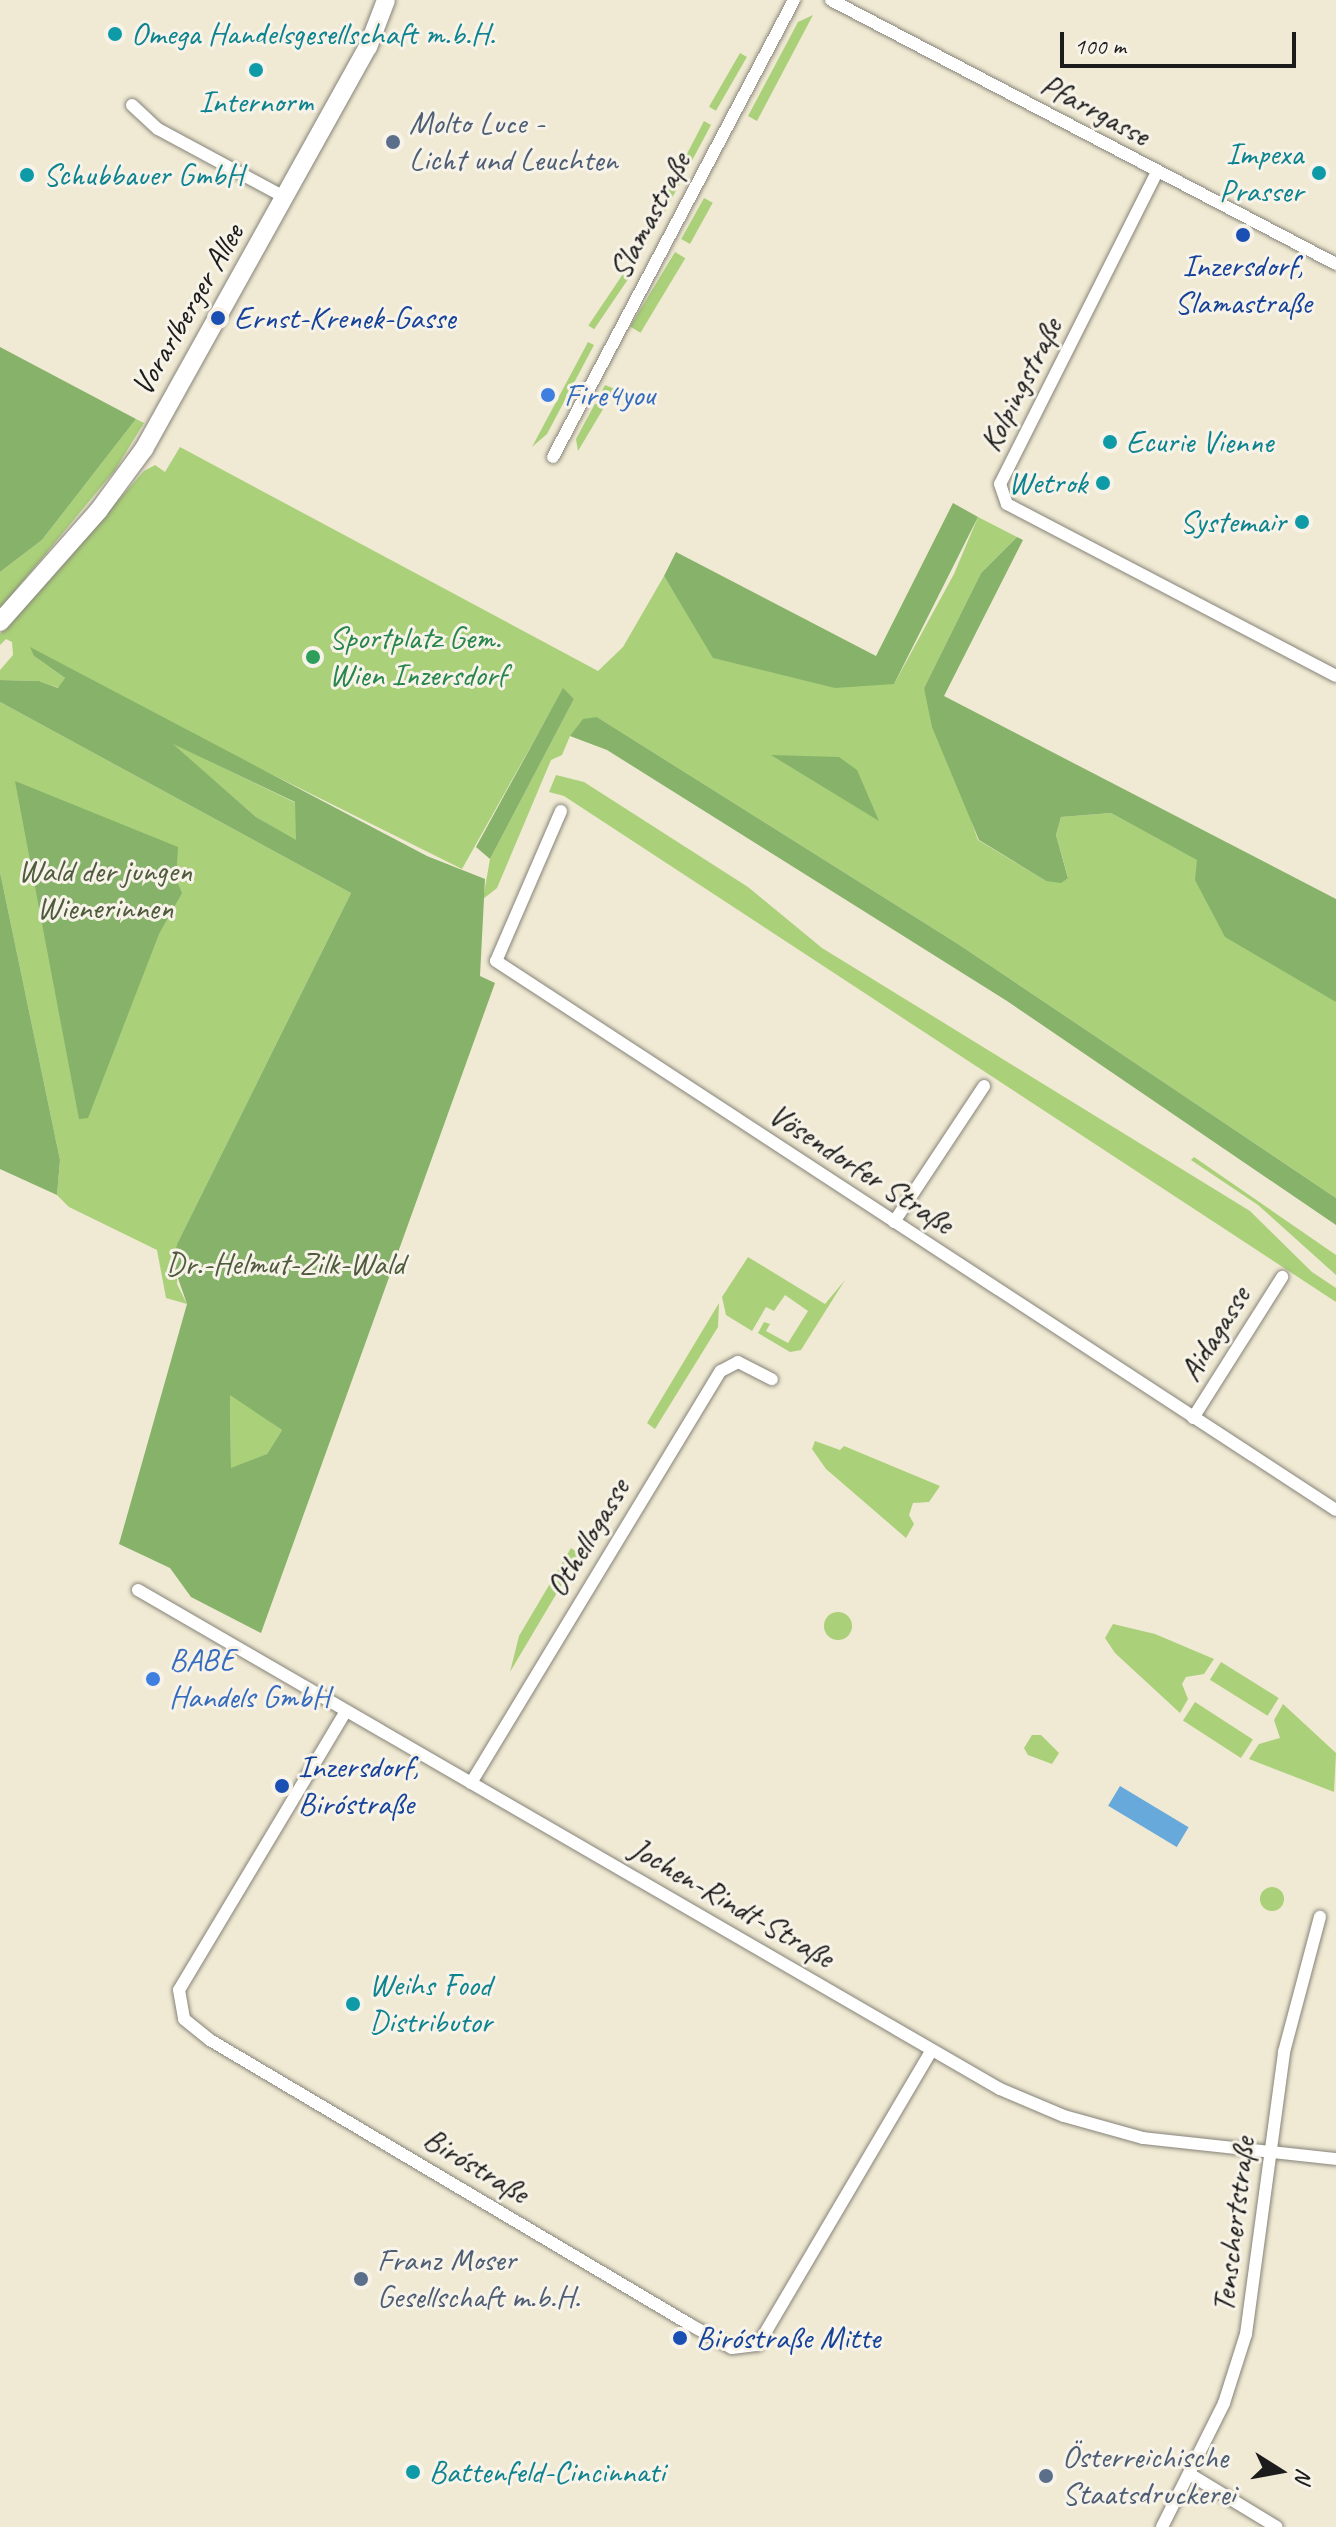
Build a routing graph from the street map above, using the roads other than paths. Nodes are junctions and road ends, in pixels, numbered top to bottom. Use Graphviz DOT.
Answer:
graph roads {
  1 [pos="386,0"];
  2 [pos="794,0"];
  3 [pos="831,0"];
  4 [pos="132,105"];
  5 [pos="1157,172"];
  6 [pos="286,198"];
  7 [pos="1336,264"];
  8 [pos="553,457"];
  9 [pos="0,622"];
  10 [pos="1336,676"];
  11 [pos="561,811"];
  12 [pos="984,1086"];
  13 [pos="894,1222"];
  14 [pos="1282,1277"];
  15 [pos="772,1379"];
  16 [pos="1193,1418"];
  17 [pos="1336,1510"];
  18 [pos="138,1590"];
  19 [pos="346,1711"];
  20 [pos="471,1783"];
  21 [pos="1320,1917"];
  22 [pos="931,2051"];
  23 [pos="1270,2155"];
  24 [pos="1336,2159"];
  25 [pos="1191,2475"];
  26 [pos="1162,2527"];
  27 [pos="1277,2527"];
  1 -- 6 [label="main road, Vorarlberger Allee"];
  2 -- 8 [label="street, Slamastraße"];
  3 -- 5 [label="street, Pfarrgasse"];
  4 -- 6 [label="street"];
  5 -- 7 [label="street, Pfarrgasse"];
  5 -- 10 [label="street, Kolpingstraße"];
  6 -- 9 [label="main road, Vorarlberger Allee"];
  11 -- 13 [label="street, Vösendorfer Straße"];
  12 -- 13 [label="street"];
  13 -- 16 [label="street, Vösendorfer Straße"];
  14 -- 16 [label="street, Aidagasse"];
  15 -- 20 [label="street, Othellogasse"];
  16 -- 17 [label="street, Vösendorfer Straße"];
  18 -- 19 [label="street, Jochen-Rindt-Straße"];
  19 -- 20 [label="street, Jochen-Rindt-Straße"];
  19 -- 22 [label="street, Biróstraße"];
  20 -- 22 [label="street, Jochen-Rindt-Straße"];
  21 -- 23 [label="street, Tenschertstraße"];
  22 -- 23 [label="street, Jochen-Rindt-Straße"];
  23 -- 24 [label="street, Jochen-Rindt-Straße"];
  23 -- 25 [label="street, Tenschertstraße"];
  25 -- 26 [label="street, Tenschertstraße"];
  25 -- 27 [label="street"];
}
